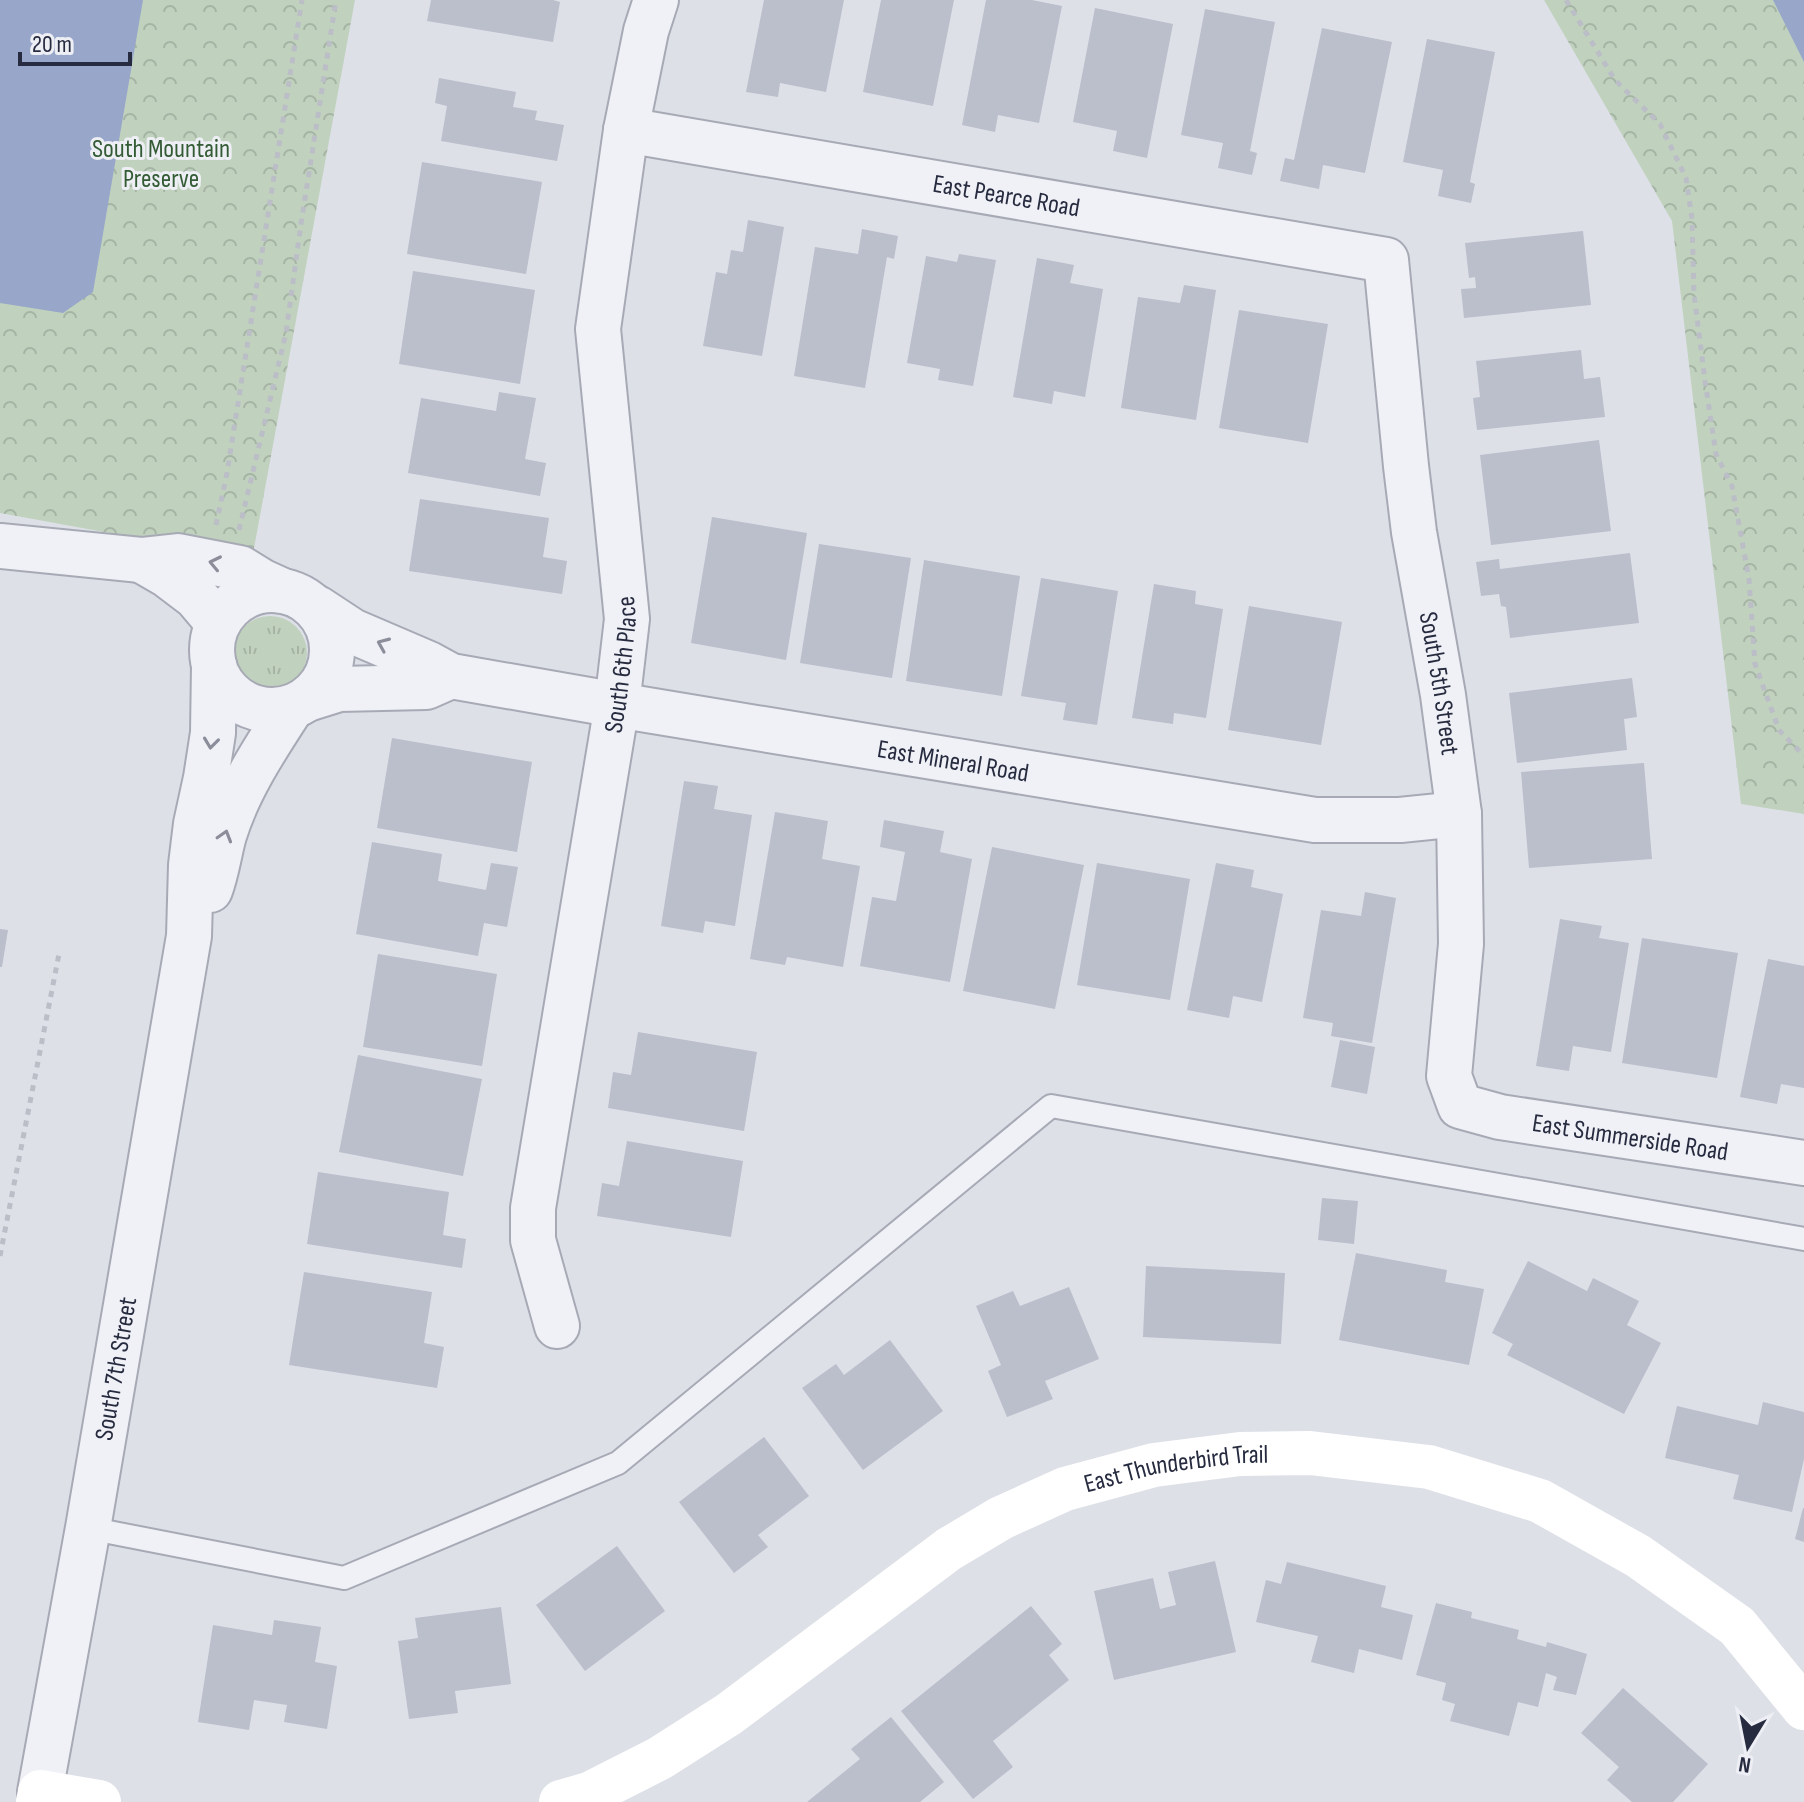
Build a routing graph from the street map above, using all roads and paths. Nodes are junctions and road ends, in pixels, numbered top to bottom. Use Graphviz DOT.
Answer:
graph roads {
  1 [pos="302,0"];
  2 [pos="336,0"];
  3 [pos="656,0"];
  4 [pos="1566,0"];
  5 [pos="626,130"];
  6 [pos="1386,260"];
  7 [pos="0,546"];
  8 [pos="141,560"];
  9 [pos="219,563"];
  10 [pos="300,600"];
  11 [pos="218,623"];
  12 [pos="214,665"];
  13 [pos="451,676"];
  14 [pos="300,703"];
  15 [pos="617,705"];
  16 [pos="1804,756"];
  17 [pos="1459,814"];
  18 [pos="189,936"];
  19 [pos="59,954"];
  20 [pos="1460,1106"];
  21 [pos="1804,1163"];
  22 [pos="1804,1239"];
  23 [pos="0,1256"];
  24 [pos="557,1326"];
  25 [pos="88,1528"];
  26 [pos="1804,1708"];
  27 [pos="39,1797"];
  28 [pos="99,1802"];
  29 [pos="561,1802"];
  1 -- 9 [label="path"];
  2 -- 9 [label="path"];
  3 -- 5 [label="street, South 6th Place"];
  4 -- 16 [label="path"];
  5 -- 6 [label="street, East Pearce Road"];
  5 -- 15 [label="street, South 6th Place"];
  6 -- 17 [label="street, South 5th Street"];
  7 -- 8 [label="street, East Mineral Road"];
  9 -- 8 [label="street, East Mineral Road, one-way"];
  8 -- 11 [label="street, East Mineral Road"];
  9 -- 10 [label="street, East Mineral Road"];
  10 -- 11 [label="street"];
  13 -- 10 [label="street, East Mineral Road, one-way"];
  10 -- 14 [label="street, South 7th Street"];
  11 -- 12 [label="street, South 7th Street"];
  12 -- 14 [label="street"];
  12 -- 18 [label="street, South 7th Street, one-way"];
  13 -- 14 [label="street, East Mineral Road"];
  13 -- 15 [label="street, East Mineral Road"];
  18 -- 14 [label="street, South 7th Street, one-way"];
  15 -- 17 [label="street, East Mineral Road"];
  15 -- 24 [label="street, South 6th Place"];
  17 -- 20 [label="street, South 5th Street"];
  18 -- 25 [label="street, South 7th Street"];
  19 -- 23 [label="path"];
  20 -- 21 [label="street, East Summerside Road"];
  22 -- 25 [label="lane"];
  25 -- 27 [label="street, South 7th Street"];
  26 -- 29 [label="street, East Thunderbird Trail"];
  27 -- 28 [label="street"];
}
